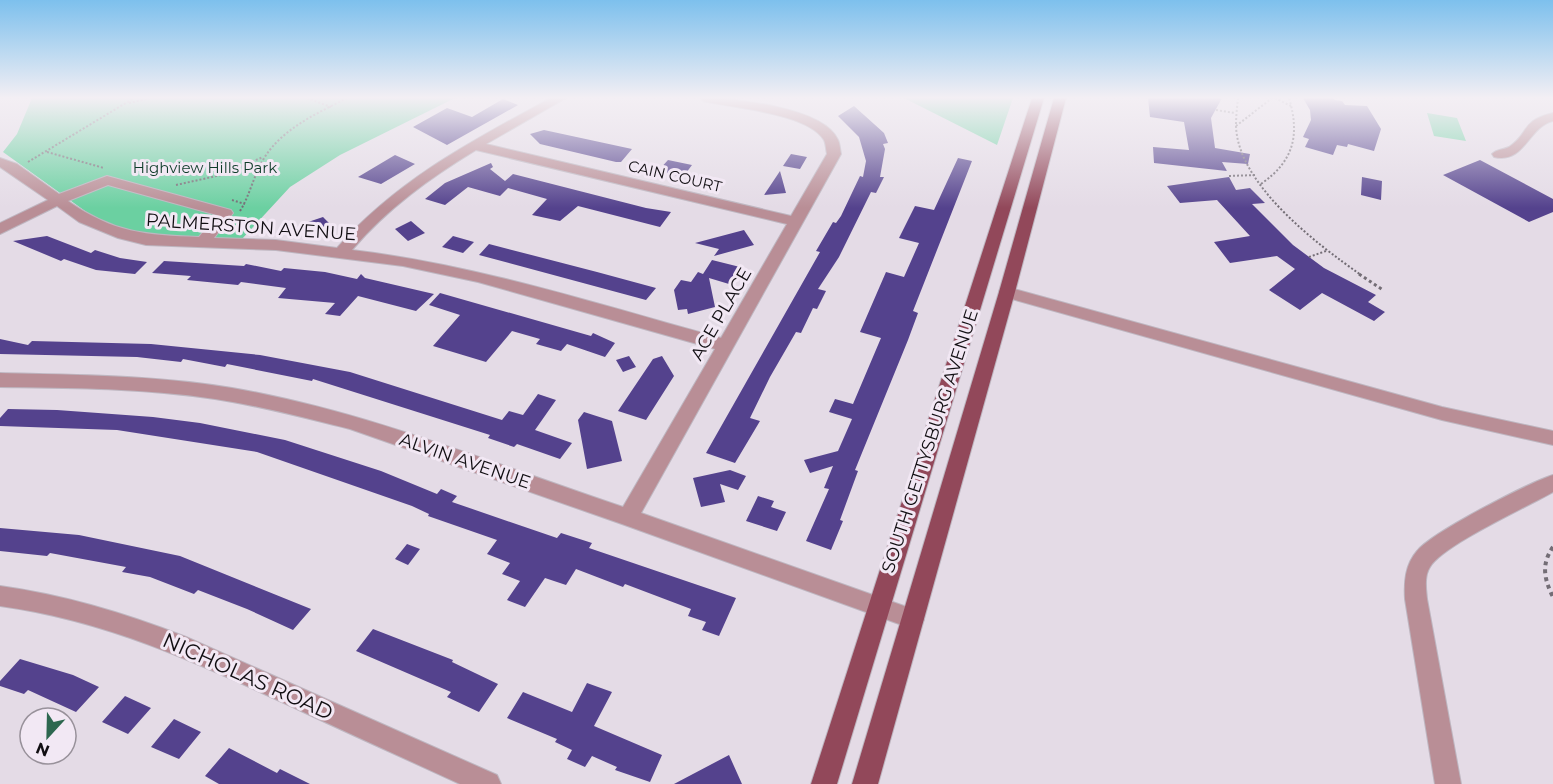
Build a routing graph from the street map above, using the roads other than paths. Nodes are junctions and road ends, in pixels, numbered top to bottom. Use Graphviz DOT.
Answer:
graph roads {
  1 [pos="497,135"];
  2 [pos="827,135"];
  3 [pos="1026,135"];
  4 [pos="1050,135"];
  5 [pos="1526,135"];
  6 [pos="477,146"];
  7 [pos="1498,154"];
  8 [pos="0,162"];
  9 [pos="58,200"];
  10 [pos="796,222"];
  11 [pos="0,229"];
  12 [pos="203,242"];
  13 [pos="342,252"];
  14 [pos="1007,292"];
  15 [pos="726,346"];
  16 [pos="0,380"];
  17 [pos="1553,438"];
  18 [pos="1553,483"];
  19 [pos="628,517"];
  20 [pos="0,596"];
  21 [pos="878,606"];
  22 [pos="913,619"];
  23 [pos="488,784"];
  24 [pos="824,784"];
  25 [pos="865,784"];
  26 [pos="1448,784"];
  1 -- 6 [label="street"];
  2 -- 10 [label="street, ACE PLACE"];
  3 -- 21 [label="main road, SOUTH GETTYSBURG AVENUE"];
  4 -- 14 [label="main road, SOUTH GETTYSBURG AVENUE"];
  5 -- 7 [label="street"];
  6 -- 10 [label="street, CAIN COURT"];
  6 -- 13 [label="street"];
  8 -- 9 [label="street, PALMERSTON AVENUE"];
  9 -- 11 [label="street"];
  9 -- 12 [label="street, PALMERSTON AVENUE"];
  9 -- 12 [label="street"];
  10 -- 15 [label="street, ACE PLACE"];
  12 -- 13 [label="street, PALMERSTON AVENUE"];
  13 -- 15 [label="street, PALMERSTON AVENUE"];
  14 -- 17 [label="street"];
  14 -- 22 [label="main road, SOUTH GETTYSBURG AVENUE"];
  15 -- 19 [label="street, ACE PLACE"];
  16 -- 19 [label="street, ALVIN AVENUE"];
  18 -- 26 [label="street"];
  19 -- 21 [label="street, ALVIN AVENUE"];
  20 -- 23 [label="street, NICHOLAS ROAD"];
  21 -- 22 [label="street, ALVIN AVENUE"];
  21 -- 24 [label="main road, SOUTH GETTYSBURG AVENUE"];
  22 -- 25 [label="main road, SOUTH GETTYSBURG AVENUE"];
}
